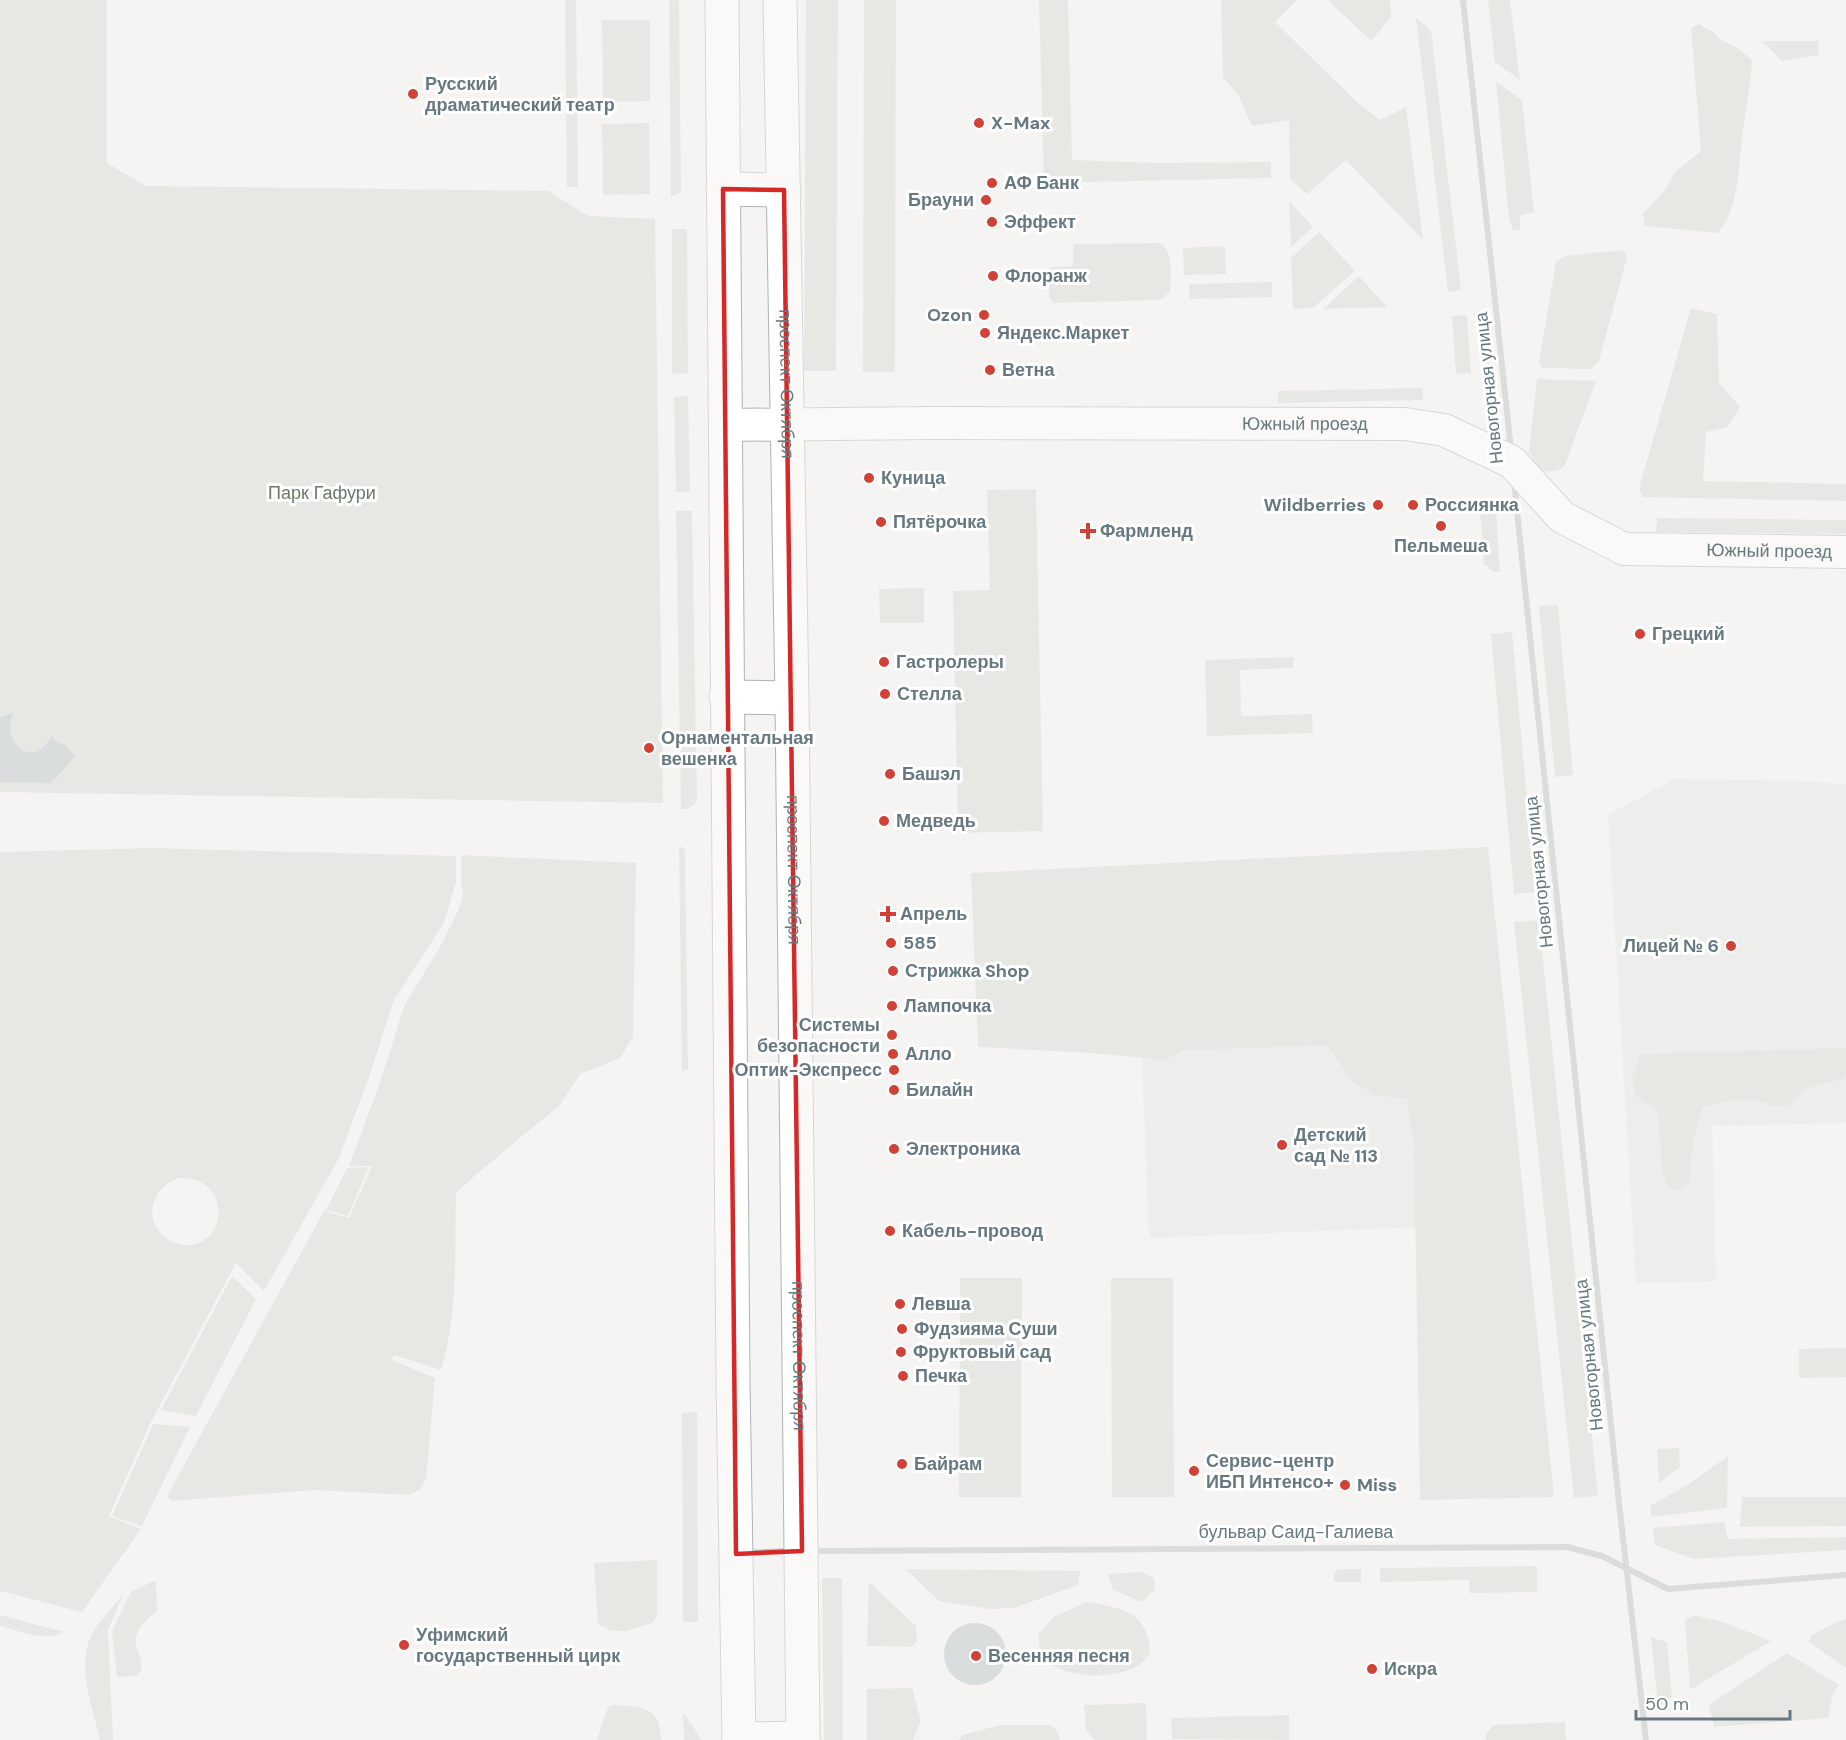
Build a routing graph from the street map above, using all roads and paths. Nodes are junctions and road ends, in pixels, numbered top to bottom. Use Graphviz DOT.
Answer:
graph roads {
  1 [pos="722,0"];
  2 [pos="780,0"];
  3 [pos="1463,0"];
  4 [pos="723,189"];
  5 [pos="784,190"];
  6 [pos="725,425"];
  7 [pos="788,425"];
  8 [pos="1512,462"];
  9 [pos="1846,552"];
  10 [pos="726,698"];
  11 [pos="792,698"];
  12 [pos="802,1551"];
  13 [pos="736,1554"];
  14 [pos="1626,1569"];
  15 [pos="1846,1575"];
  16 [pos="739,1739"];
  17 [pos="803,1739"];
  18 [pos="1646,1740"];
  1 -- 4 [label="main road"];
  2 -- 5 [label="main road, проспект Октября"];
  3 -- 8 [label="street, Новогорная улица"];
  4 -- 5 [label="main road"];
  4 -- 6 [label="main road"];
  5 -- 7 [label="main road, проспект Октября"];
  6 -- 7 [label="street, Южный проезд"];
  6 -- 10 [label="main road"];
  7 -- 8 [label="street, Южный проезд"];
  7 -- 11 [label="main road, проспект Октября"];
  8 -- 9 [label="street, Южный проезд"];
  8 -- 14 [label="street, Новогорная улица"];
  10 -- 11 [label="main road"];
  10 -- 13 [label="main road"];
  11 -- 12 [label="main road, проспект Октября"];
  12 -- 13 [label="street, бульвар Саид-Галиева"];
  12 -- 14 [label="street, бульвар Саид-Галиева"];
  12 -- 17 [label="main road, проспект Октября"];
  13 -- 16 [label="main road"];
  14 -- 15 [label="street, бульвар Саид-Галиева"];
  14 -- 18 [label="street, Новогорная улица"];
  16 -- 17 [label="main road"];
}
